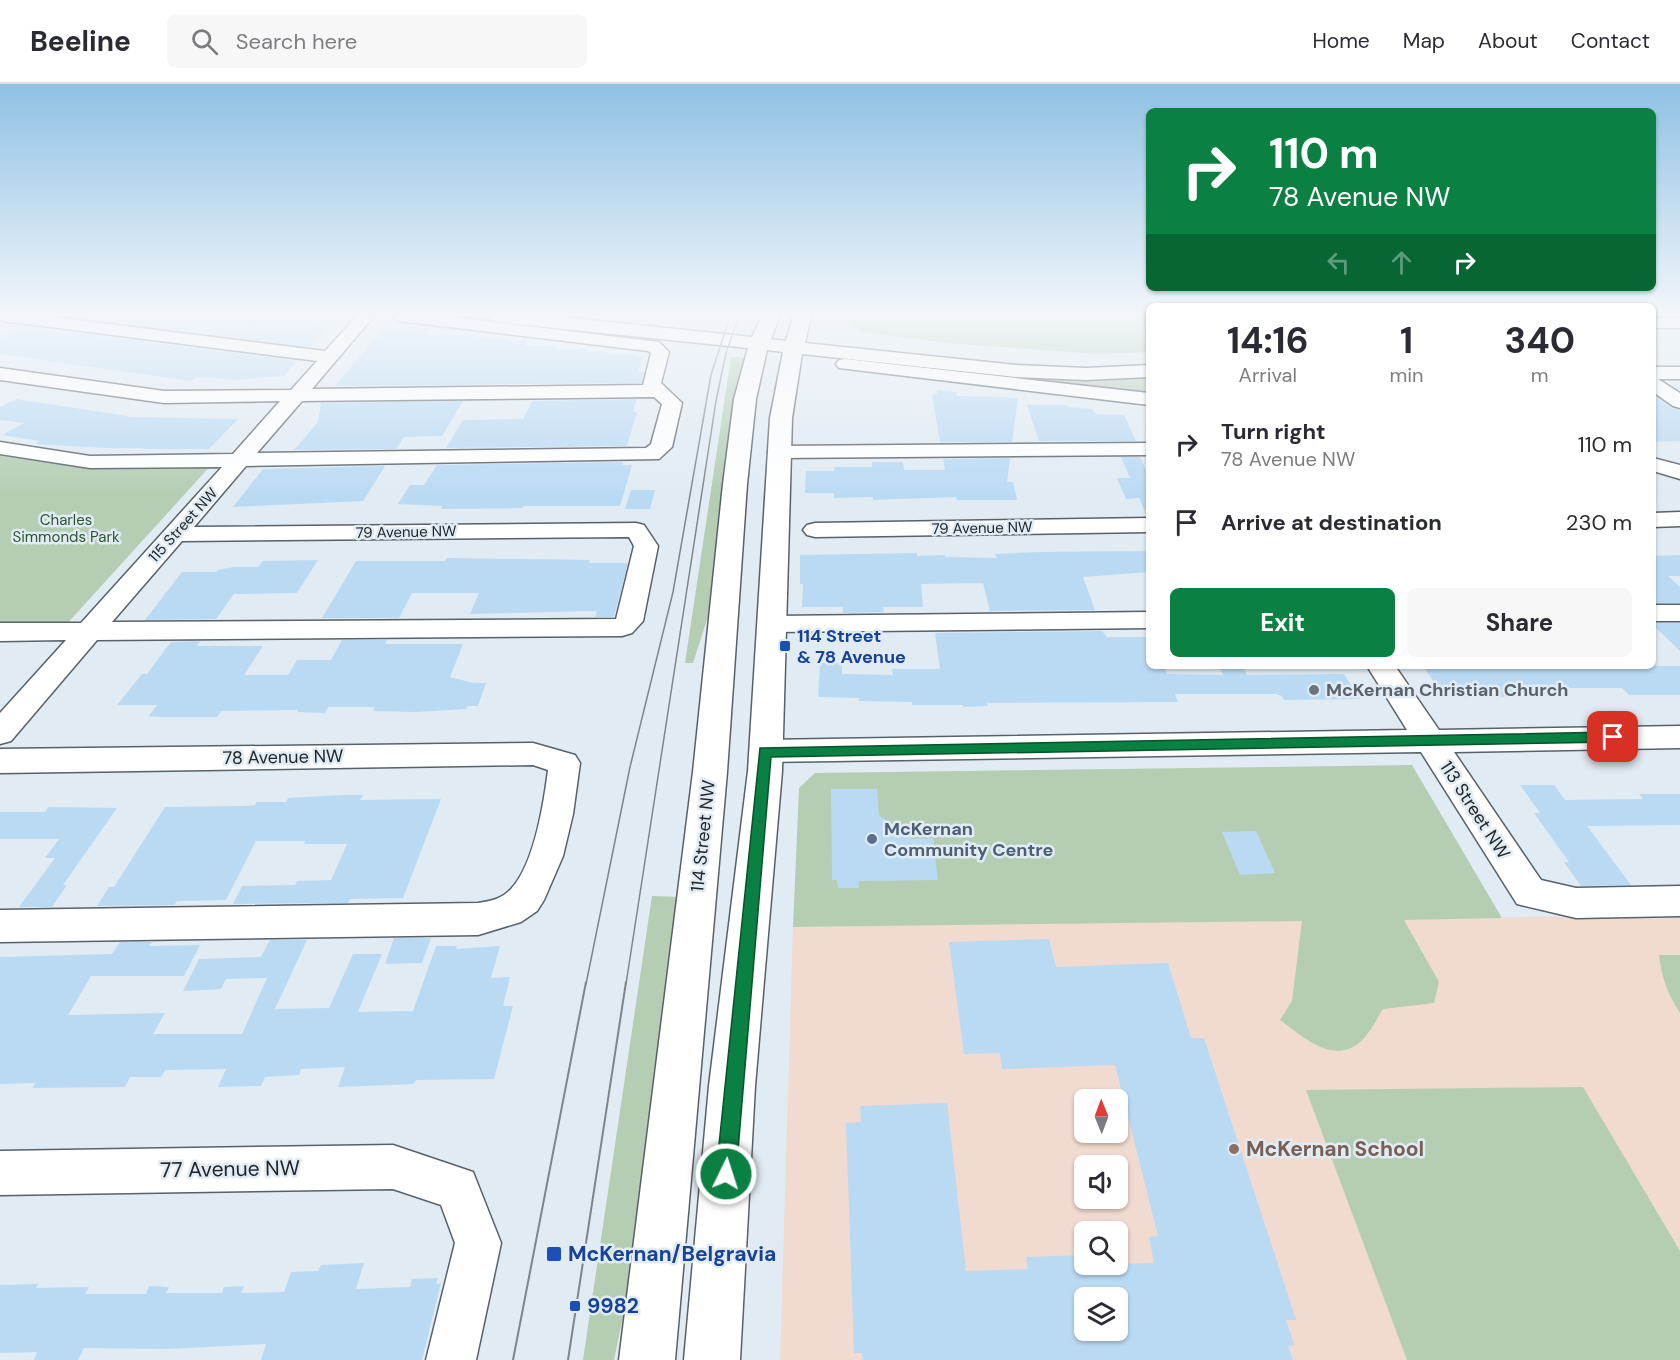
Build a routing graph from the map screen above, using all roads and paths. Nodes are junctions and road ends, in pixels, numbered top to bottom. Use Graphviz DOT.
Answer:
graph roads {
  1 [pos="11,376"];
  2 [pos="314,376"];
  3 [pos="653,376"];
  4 [pos="752,376"];
  5 [pos="788,376"];
  6 [pos="792,376"];
  7 [pos="976,376"];
  8 [pos="1656,385"];
  9 [pos="786,386"];
  10 [pos="659,391"];
  11 [pos="296,396"];
  12 [pos="1146,399"];
  13 [pos="1680,402"];
  14 [pos="0,448"];
  15 [pos="1146,449"];
  16 [pos="779,452"];
  17 [pos="1656,456"];
  18 [pos="242,458"];
  19 [pos="1680,459"];
  20 [pos="1656,465"];
  21 [pos="1680,472"];
  22 [pos="1656,519"];
  23 [pos="1680,519"];
  24 [pos="1146,525"];
  25 [pos="814,530"];
  26 [pos="176,534"];
  27 [pos="1656,613"];
  28 [pos="1680,613"];
  29 [pos="1146,620"];
  30 [pos="772,624"];
  31 [pos="89,631"];
  32 [pos="0,632"];
  33 [pos="1383,669"];
  34 [pos="0,733"];
  35 [pos="1680,736"];
  36 [pos="1429,740"];
  37 [pos="765,752"];
  38 [pos="0,762"];
  39 [pos="1680,901"];
  40 [pos="0,927"];
  41 [pos="0,1173"];
  42 [pos="451,1360"];
  43 [pos="647,1360"];
  44 [pos="712,1360"];
  1 -- 11 [label="street"];
  2 -- 11 [label="street, 115 Street NW"];
  3 -- 10 [label="street"];
  4 -- 43 [label="main road, 114 Street NW"];
  5 -- 9 [label="main road"];
  6 -- 9 [label="main road"];
  7 -- 12 [label="street"];
  8 -- 13 [label="street"];
  9 -- 16 [label="main road"];
  10 -- 11 [label="street"];
  10 -- 18 [label="street"];
  11 -- 18 [label="street, 115 Street NW"];
  14 -- 18 [label="street"];
  15 -- 16 [label="street"];
  16 -- 30 [label="main road"];
  17 -- 19 [label="street"];
  18 -- 26 [label="street, 115 Street NW"];
  20 -- 21 [label="street"];
  22 -- 23 [label="street"];
  24 -- 25 [label="street, 79 Avenue NW"];
  26 -- 31 [label="street, 115 Street NW"];
  26 -- 31 [label="street, 79 Avenue NW"];
  27 -- 28 [label="street"];
  29 -- 30 [label="street"];
  30 -- 37 [label="main road"];
  31 -- 32 [label="street"];
  31 -- 34 [label="street, 115 Street NW"];
  33 -- 36 [label="street, 113 Street NW"];
  35 -- 36 [label="street"];
  36 -- 37 [label="street"];
  36 -- 39 [label="street, 113 Street NW"];
  37 -- 44 [label="main road"];
  38 -- 40 [label="street, 78 Avenue NW"];
  41 -- 42 [label="street, 77 Avenue NW"];
}
